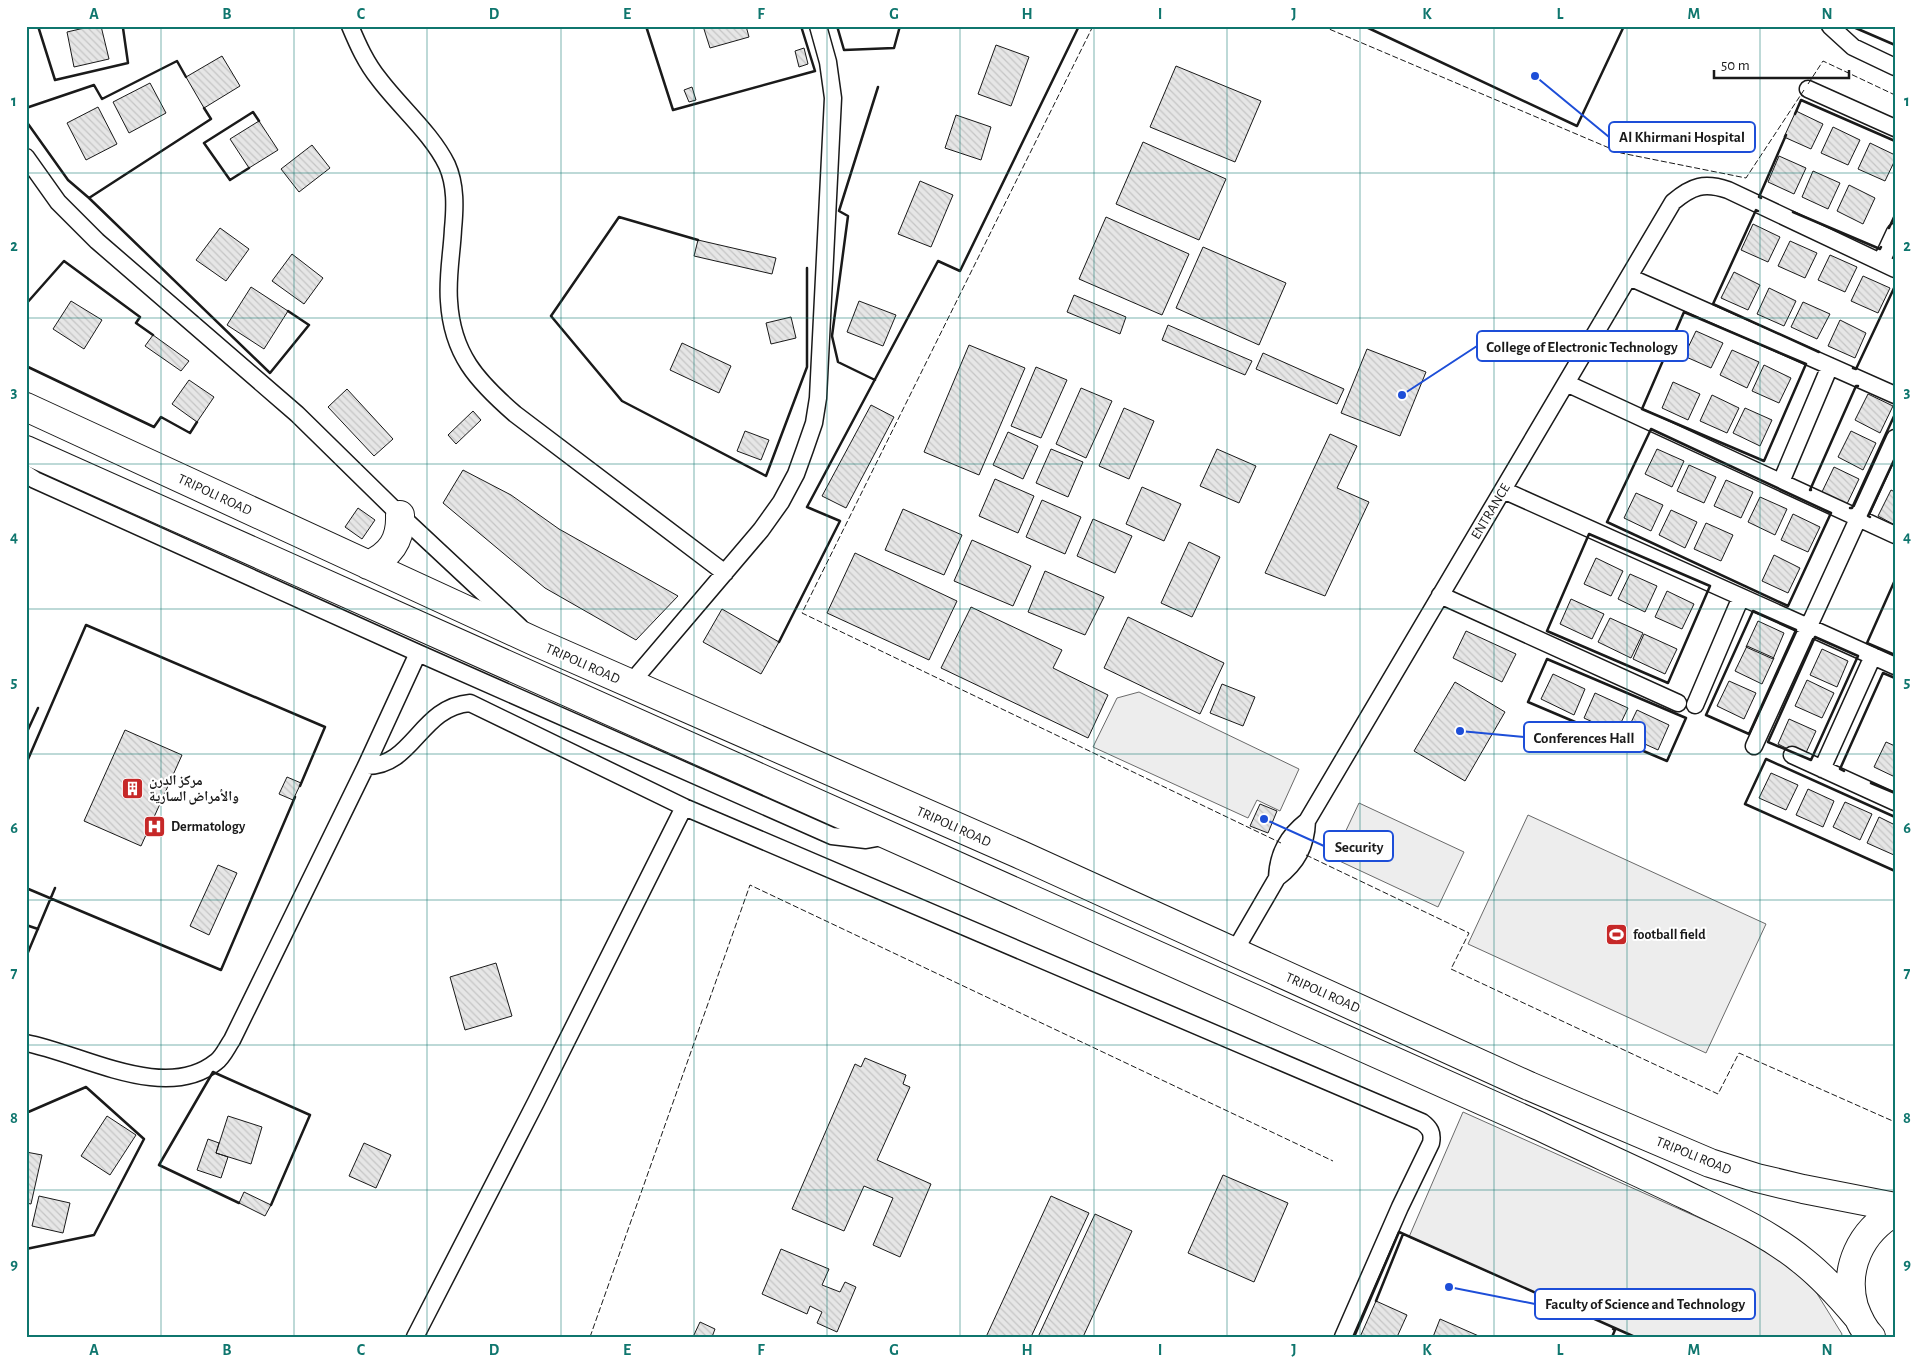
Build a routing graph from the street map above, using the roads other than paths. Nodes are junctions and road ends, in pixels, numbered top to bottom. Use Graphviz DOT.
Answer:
graph roads {
  1 [pos="350,26"];
  2 [pos="818,26"];
  3 [pos="1830,26"];
  4 [pos="1895,67"];
  5 [pos="1808,89"];
  6 [pos="1895,128"];
  7 [pos="26,157"];
  8 [pos="1895,232"];
  9 [pos="1888,265"];
  10 [pos="1628,277"];
  11 [pos="1830,366"];
  12 [pos="1566,383"];
  13 [pos="1895,394"];
  14 [pos="26,406"];
  15 [pos="1895,438"];
  16 [pos="26,450"];
  17 [pos="26,474"];
  18 [pos="1781,482"];
  19 [pos="1503,490"];
  20 [pos="400,515"];
  21 [pos="1858,518"];
  22 [pos="1895,535"];
  23 [pos="368,564"];
  24 [pos="725,573"];
  25 [pos="1440,595"];
  26 [pos="1741,597"];
  27 [pos="1808,627"];
  28 [pos="536,642"];
  29 [pos="418,653"];
  30 [pos="1872,656"];
  31 [pos="1895,666"];
  32 [pos="630,684"];
  33 [pos="1678,704"];
  34 [pos="1694,705"];
  35 [pos="1754,746"];
  36 [pos="1792,755"];
  37 [pos="366,766"];
  38 [pos="1822,769"];
  39 [pos="1895,802"];
  40 [pos="684,807"];
  41 [pos="890,836"];
  42 [pos="1234,952"];
  43 [pos="26,1043"];
  44 [pos="1895,1207"];
  45 [pos="1895,1212"];
  46 [pos="1864,1326"];
  47 [pos="415,1337"];
  48 [pos="1343,1337"];
  1 -- 24 [label="street"];
  2 -- 24 [label="street"];
  3 -- 4 [label="street"];
  5 -- 6 [label="street"];
  7 -- 20 [label="street"];
  8 -- 9 [label="street"];
  9 -- 10 [label="street, ENTRANCE"];
  10 -- 11 [label="street"];
  10 -- 12 [label="street, ENTRANCE"];
  11 -- 13 [label="street"];
  11 -- 18 [label="street"];
  12 -- 18 [label="street"];
  12 -- 19 [label="street, ENTRANCE"];
  14 -- 23 [label="highway, TRIPOLI ROAD"];
  15 -- 21 [label="street"];
  16 -- 41 [label="highway"];
  17 -- 29 [label="street"];
  18 -- 21 [label="street"];
  19 -- 25 [label="street, ENTRANCE"];
  19 -- 26 [label="street"];
  20 -- 23 [label="highway"];
  20 -- 28 [label="street"];
  21 -- 22 [label="street"];
  21 -- 27 [label="street"];
  23 -- 28 [label="highway, TRIPOLI ROAD"];
  24 -- 32 [label="street"];
  25 -- 33 [label="street"];
  25 -- 42 [label="street, ENTRANCE"];
  26 -- 27 [label="street"];
  26 -- 34 [label="street"];
  27 -- 30 [label="street"];
  27 -- 35 [label="street"];
  28 -- 32 [label="highway, TRIPOLI ROAD"];
  29 -- 37 [label="street"];
  29 -- 41 [label="street"];
  30 -- 31 [label="street"];
  30 -- 38 [label="street"];
  32 -- 42 [label="highway, TRIPOLI ROAD"];
  36 -- 38 [label="street"];
  37 -- 40 [label="street"];
  37 -- 43 [label="street"];
  38 -- 39 [label="street"];
  40 -- 47 [label="street"];
  40 -- 48 [label="street"];
  41 -- 46 [label="highway"];
  42 -- 44 [label="highway, TRIPOLI ROAD"];
  45 -- 46 [label="highway"];
}
